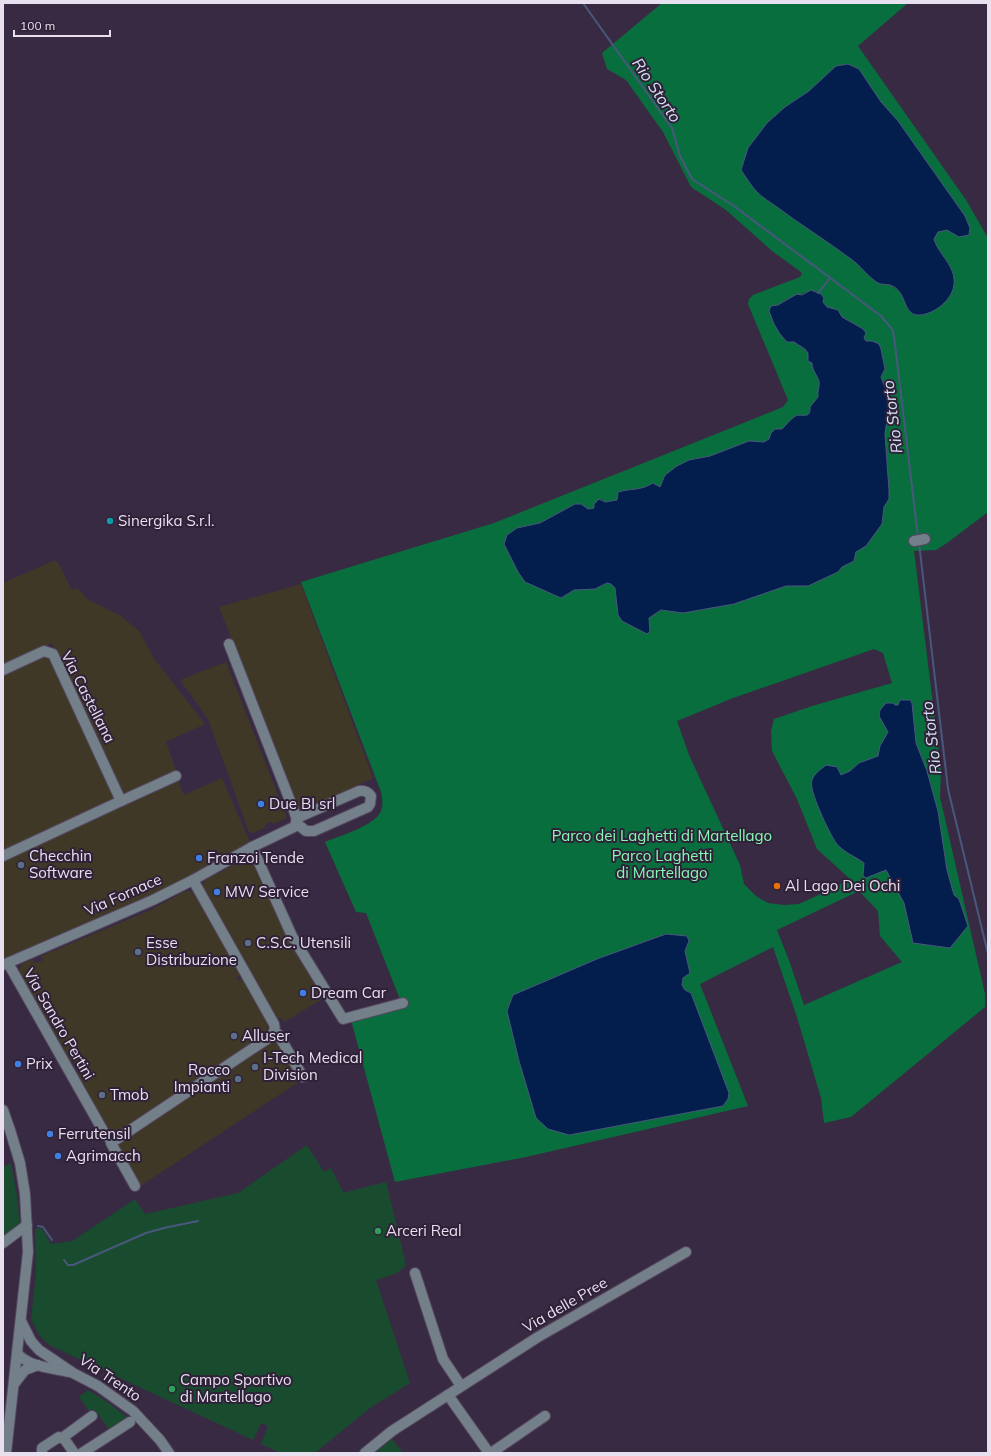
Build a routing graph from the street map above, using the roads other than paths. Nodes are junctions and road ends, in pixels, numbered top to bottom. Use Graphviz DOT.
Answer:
graph roads {
  1 [pos="228,644"];
  2 [pos="3,670"];
  3 [pos="176,776"];
  4 [pos="121,801"];
  5 [pos="296,821"];
  6 [pos="252,846"];
  7 [pos="3,856"];
  8 [pos="193,880"];
  9 [pos="5,964"];
  10 [pos="403,1003"];
  11 [pos="274,1032"];
  12 [pos="303,1076"];
  13 [pos="3,1110"];
  14 [pos="111,1140"];
  15 [pos="135,1186"];
  16 [pos="27,1225"];
  17 [pos="3,1243"];
  18 [pos="686,1252"];
  19 [pos="415,1273"];
  20 [pos="21,1320"];
  21 [pos="39,1350"];
  22 [pos="17,1353"];
  23 [pos="38,1365"];
  24 [pos="73,1373"];
  25 [pos="13,1386"];
  26 [pos="461,1386"];
  27 [pos="448,1394"];
  28 [pos="92,1416"];
  29 [pos="545,1416"];
  30 [pos="130,1422"];
  31 [pos="62,1438"];
  32 [pos="6,1453"];
  33 [pos="42,1453"];
  34 [pos="74,1453"];
  35 [pos="82,1453"];
  36 [pos="168,1453"];
  37 [pos="365,1453"];
  38 [pos="490,1453"];
  1 -- 5 [label="street"];
  2 -- 4 [label="street, Via Castellana"];
  3 -- 4 [label="street"];
  4 -- 7 [label="street"];
  5 -- 5 [label="street, Via Fornace"];
  5 -- 6 [label="street, Via Fornace"];
  6 -- 8 [label="street, Via Fornace"];
  6 -- 10 [label="street"];
  8 -- 9 [label="street, Via Fornace"];
  8 -- 11 [label="street"];
  9 -- 14 [label="street, Via Sandro Pertini"];
  11 -- 12 [label="street"];
  11 -- 14 [label="street"];
  13 -- 16 [label="street"];
  14 -- 15 [label="street, Via Sandro Pertini"];
  16 -- 17 [label="street"];
  16 -- 20 [label="street"];
  18 -- 26 [label="street, Via delle Pree"];
  19 -- 26 [label="street"];
  20 -- 21 [label="street"];
  20 -- 22 [label="street"];
  21 -- 22 [label="street"];
  21 -- 24 [label="street, Via Trento"];
  22 -- 23 [label="street"];
  22 -- 25 [label="street"];
  23 -- 24 [label="street"];
  23 -- 25 [label="street"];
  24 -- 36 [label="street, Via Trento"];
  25 -- 32 [label="street"];
  26 -- 27 [label="street, Via delle Pree"];
  27 -- 37 [label="street, Via delle Pree"];
  27 -- 38 [label="street"];
  28 -- 31 [label="street"];
  29 -- 38 [label="street"];
  30 -- 35 [label="street"];
  31 -- 33 [label="street"];
  31 -- 34 [label="street"];
}
